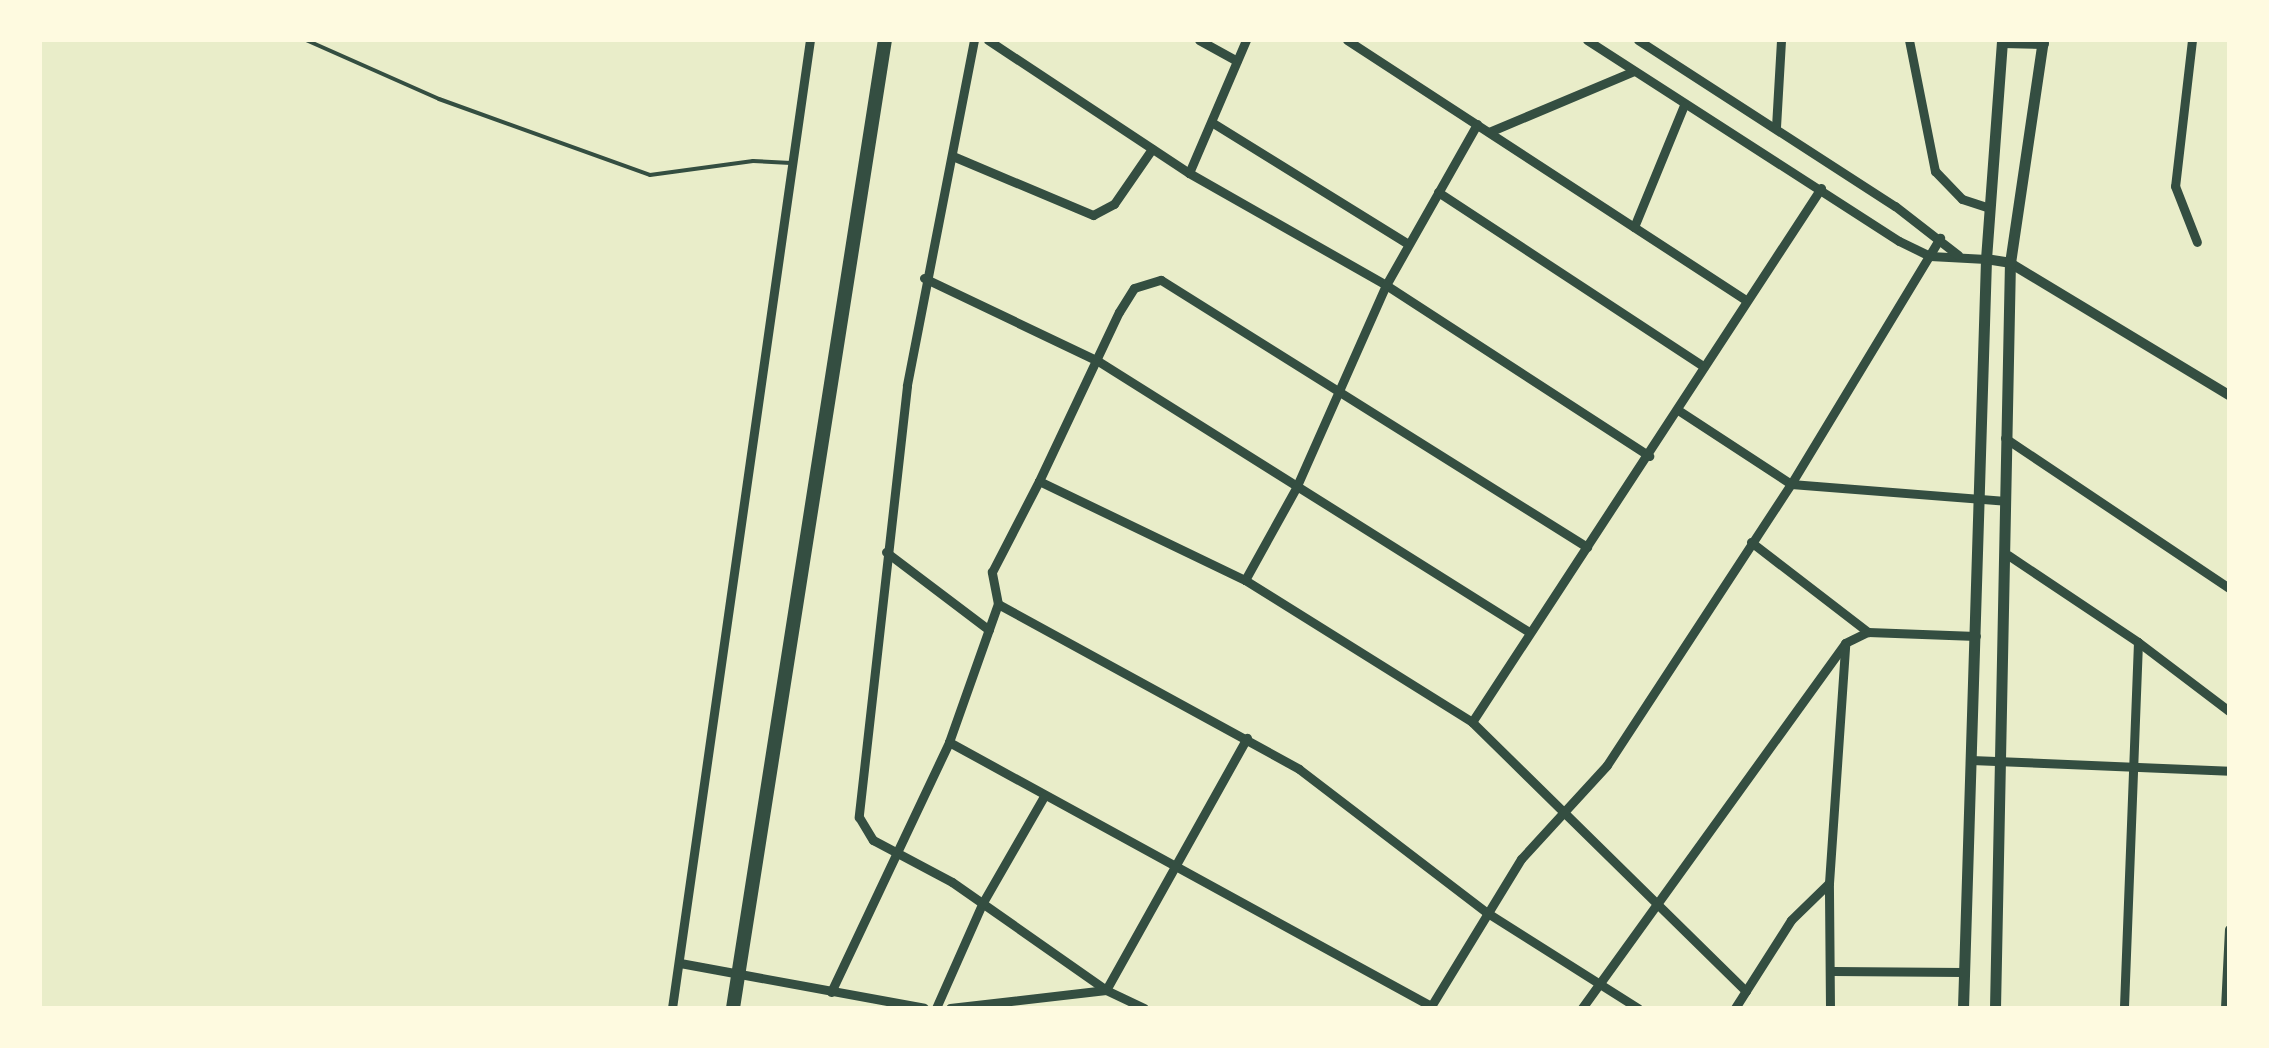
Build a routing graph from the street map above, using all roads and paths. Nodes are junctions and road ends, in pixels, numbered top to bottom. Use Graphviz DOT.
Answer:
graph roads {
  1 [pos="306,40"];
  2 [pos="810,40"];
  3 [pos="885,40"];
  4 [pos="974,40"];
  5 [pos="988,40"];
  6 [pos="1199,40"];
  7 [pos="1246,40"];
  8 [pos="1347,40"];
  9 [pos="1587,40"];
  10 [pos="1638,40"];
  11 [pos="1781,40"];
  12 [pos="1909,40"];
  13 [pos="2192,40"];
  14 [pos="2002,41"];
  15 [pos="2044,42"];
  16 [pos="1237,61"];
  17 [pos="1634,71"];
  18 [pos="1684,105"];
  19 [pos="1212,122"];
  20 [pos="1477,124"];
  21 [pos="1776,127"];
  22 [pos="1490,132"];
  23 [pos="1152,148"];
  24 [pos="955,157"];
  25 [pos="791,163"];
  26 [pos="1188,173"];
  27 [pos="1821,188"];
  28 [pos="1438,192"];
  29 [pos="1990,208"];
  30 [pos="1634,228"];
  31 [pos="1940,238"];
  32 [pos="2197,242"];
  33 [pos="1408,244"];
  34 [pos="1958,255"];
  35 [pos="1930,256"];
  36 [pos="1986,259"];
  37 [pos="2010,263"];
  38 [pos="924,278"];
  39 [pos="1386,285"];
  40 [pos="1746,300"];
  41 [pos="1098,361"];
  42 [pos="1704,367"];
  43 [pos="1342,388"];
  44 [pos="2229,395"];
  45 [pos="1678,410"];
  46 [pos="2005,438"];
  47 [pos="1649,456"];
  48 [pos="1040,480"];
  49 [pos="1791,484"];
  50 [pos="1296,488"];
  51 [pos="1983,499"];
  52 [pos="2004,500"];
  53 [pos="1751,542"];
  54 [pos="1587,547"];
  55 [pos="886,552"];
  56 [pos="2008,555"];
  57 [pos="1245,580"];
  58 [pos="2229,588"];
  59 [pos="998,604"];
  60 [pos="989,630"];
  61 [pos="1529,632"];
  62 [pos="1868,632"];
  63 [pos="1976,636"];
  64 [pos="2138,642"];
  65 [pos="1845,643"];
  66 [pos="2229,711"];
  67 [pos="1472,722"];
  68 [pos="1247,738"];
  69 [pos="949,742"];
  70 [pos="1971,760"];
  71 [pos="2002,762"];
  72 [pos="2136,765"];
  73 [pos="2229,771"];
  74 [pos="1044,796"];
  75 [pos="1567,812"];
  76 [pos="895,850"];
  77 [pos="1172,867"];
  78 [pos="1829,884"];
  79 [pos="982,904"];
  80 [pos="1656,906"];
  81 [pos="1486,912"];
  82 [pos="2229,928"];
  83 [pos="680,963"];
  84 [pos="1833,971"];
  85 [pos="1963,972"];
  86 [pos="739,974"];
  87 [pos="1596,983"];
  88 [pos="1106,990"];
  89 [pos="1746,991"];
  90 [pos="831,992"];
  91 [pos="1430,1007"];
  92 [pos="672,1008"];
  93 [pos="733,1008"];
  94 [pos="924,1008"];
  95 [pos="936,1008"];
  96 [pos="950,1008"];
  97 [pos="1144,1008"];
  98 [pos="1582,1008"];
  99 [pos="1638,1008"];
  100 [pos="1735,1008"];
  101 [pos="1830,1008"];
  102 [pos="1963,1008"];
  103 [pos="1994,1008"];
  104 [pos="2124,1008"];
  105 [pos="2226,1008"];
  1 -- 25 [label="lane"];
  2 -- 25 [label="street"];
  3 -- 86 [label="highway"];
  4 -- 24 [label="street"];
  5 -- 23 [label="street"];
  6 -- 16 [label="street"];
  7 -- 16 [label="street"];
  8 -- 20 [label="street"];
  9 -- 17 [label="street"];
  10 -- 21 [label="street"];
  11 -- 21 [label="street"];
  12 -- 29 [label="street"];
  13 -- 32 [label="street"];
  14 -- 15 [label="main road"];
  14 -- 29 [label="main road"];
  15 -- 37 [label="main road"];
  16 -- 19 [label="street"];
  17 -- 18 [label="street"];
  17 -- 22 [label="street"];
  18 -- 27 [label="street"];
  18 -- 30 [label="street"];
  19 -- 26 [label="street"];
  19 -- 33 [label="street"];
  20 -- 22 [label="street"];
  20 -- 28 [label="street"];
  21 -- 31 [label="street"];
  22 -- 30 [label="street"];
  23 -- 24 [label="street"];
  23 -- 26 [label="street"];
  24 -- 38 [label="street"];
  25 -- 83 [label="street"];
  26 -- 39 [label="street"];
  27 -- 35 [label="street"];
  27 -- 40 [label="street"];
  28 -- 33 [label="street"];
  28 -- 42 [label="street"];
  29 -- 36 [label="main road"];
  30 -- 40 [label="street"];
  31 -- 34 [label="street"];
  31 -- 35 [label="street"];
  33 -- 39 [label="street"];
  34 -- 35 [label="street"];
  34 -- 36 [label="street"];
  35 -- 49 [label="street"];
  36 -- 37 [label="street"];
  36 -- 51 [label="main road"];
  37 -- 44 [label="street"];
  37 -- 46 [label="main road"];
  38 -- 41 [label="street"];
  38 -- 55 [label="street"];
  39 -- 43 [label="street"];
  39 -- 47 [label="street"];
  40 -- 42 [label="street"];
  41 -- 43 [label="street"];
  41 -- 48 [label="street"];
  41 -- 50 [label="street"];
  42 -- 45 [label="street"];
  43 -- 50 [label="street"];
  43 -- 54 [label="street"];
  45 -- 47 [label="street"];
  45 -- 49 [label="street"];
  46 -- 52 [label="main road"];
  46 -- 58 [label="street"];
  47 -- 54 [label="street"];
  48 -- 57 [label="street"];
  48 -- 59 [label="street"];
  49 -- 51 [label="street"];
  49 -- 53 [label="street"];
  50 -- 57 [label="street"];
  50 -- 61 [label="street"];
  51 -- 52 [label="street"];
  51 -- 63 [label="main road"];
  52 -- 56 [label="main road"];
  53 -- 62 [label="street"];
  53 -- 75 [label="street"];
  54 -- 61 [label="street"];
  55 -- 60 [label="street"];
  55 -- 76 [label="street"];
  56 -- 64 [label="street"];
  56 -- 71 [label="main road"];
  57 -- 67 [label="street"];
  59 -- 60 [label="street"];
  59 -- 68 [label="street"];
  60 -- 69 [label="street"];
  61 -- 67 [label="street"];
  62 -- 63 [label="street"];
  62 -- 65 [label="street"];
  63 -- 70 [label="main road"];
  64 -- 66 [label="street"];
  64 -- 72 [label="street"];
  65 -- 78 [label="street"];
  65 -- 80 [label="street"];
  67 -- 75 [label="street"];
  68 -- 77 [label="street"];
  68 -- 81 [label="street"];
  69 -- 74 [label="street"];
  69 -- 76 [label="street"];
  70 -- 71 [label="street"];
  70 -- 85 [label="main road"];
  71 -- 72 [label="street"];
  71 -- 103 [label="main road"];
  72 -- 73 [label="street"];
  72 -- 104 [label="street"];
  74 -- 77 [label="street"];
  74 -- 79 [label="street"];
  75 -- 80 [label="street"];
  75 -- 81 [label="street"];
  76 -- 79 [label="street"];
  76 -- 90 [label="street"];
  77 -- 88 [label="street"];
  77 -- 91 [label="street"];
  78 -- 84 [label="street"];
  78 -- 89 [label="street"];
  79 -- 88 [label="street"];
  79 -- 95 [label="street"];
  80 -- 87 [label="street"];
  80 -- 89 [label="street"];
  81 -- 87 [label="street"];
  81 -- 91 [label="street"];
  82 -- 105 [label="street"];
  83 -- 86 [label="street"];
  83 -- 92 [label="street"];
  84 -- 85 [label="street"];
  84 -- 101 [label="street"];
  85 -- 102 [label="main road"];
  86 -- 90 [label="street"];
  86 -- 93 [label="highway"];
  87 -- 98 [label="street"];
  87 -- 99 [label="street"];
  88 -- 96 [label="street"];
  88 -- 97 [label="street"];
  89 -- 100 [label="street"];
  90 -- 94 [label="street"];
}
